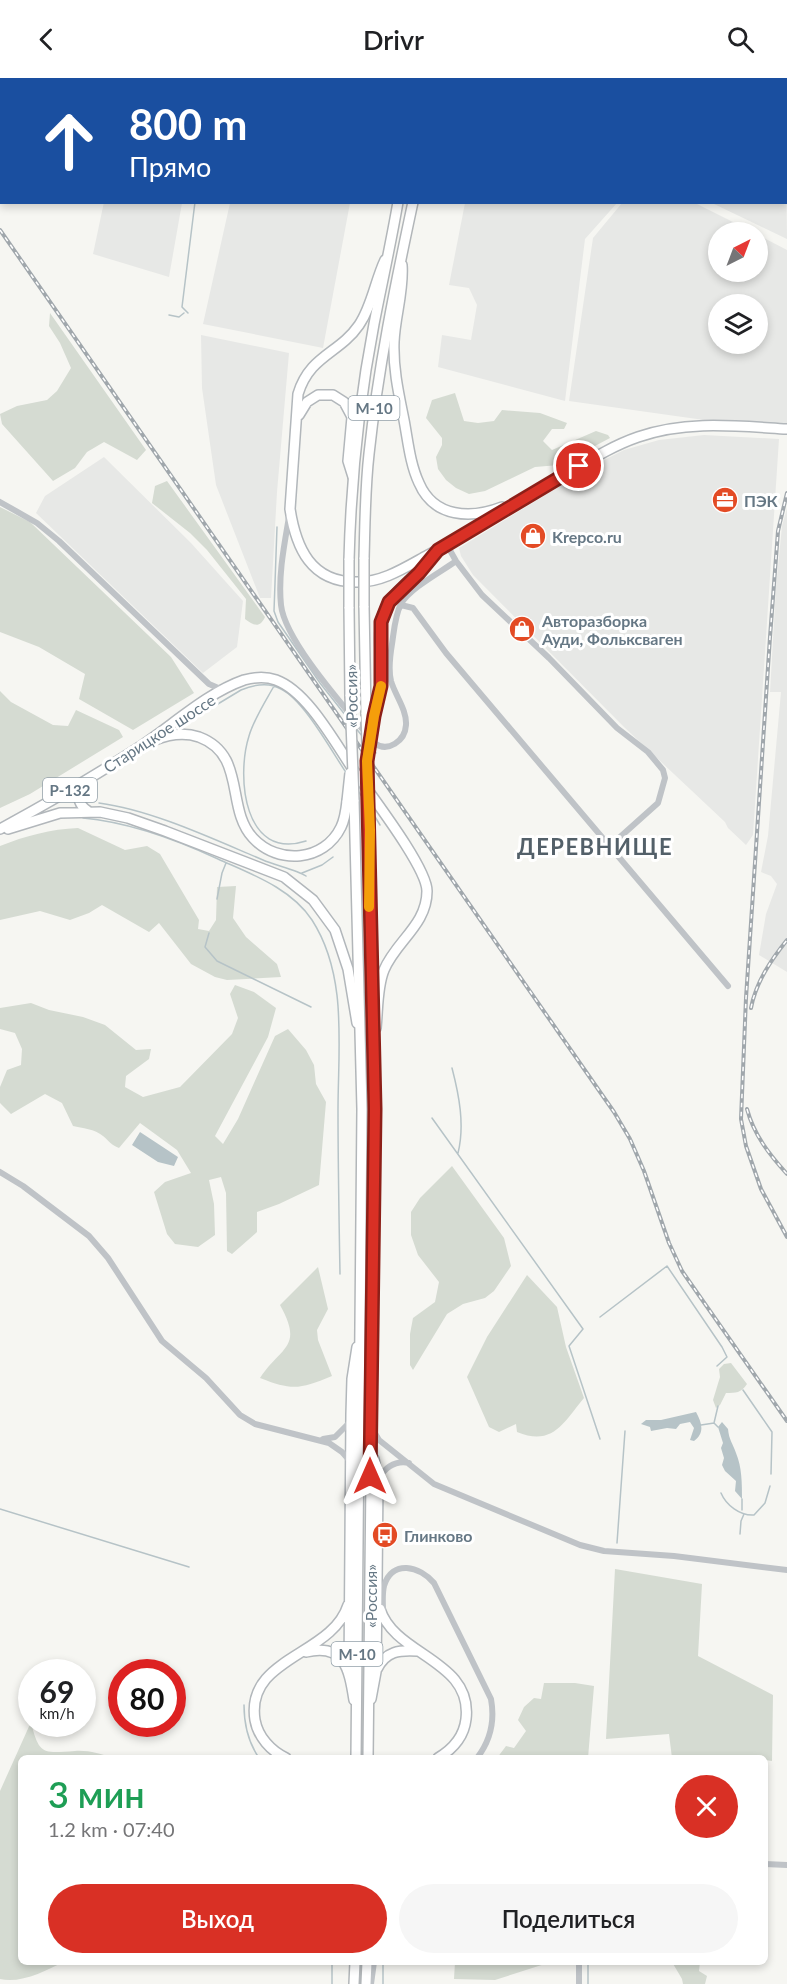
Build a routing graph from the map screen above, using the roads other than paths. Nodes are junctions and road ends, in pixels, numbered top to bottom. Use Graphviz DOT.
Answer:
graph roads {
  1 [pos="398,204"];
  2 [pos="413,204"];
  3 [pos="389,252"];
  4 [pos="401,259"];
  5 [pos="787,429"];
  6 [pos="294,435"];
  7 [pos="353,477"];
  8 [pos="529,496"];
  9 [pos="0,502"];
  10 [pos="290,509"];
  11 [pos="442,547"];
  12 [pos="456,561"];
  13 [pos="401,605"];
  14 [pos="223,690"];
  15 [pos="370,715"];
  16 [pos="140,746"];
  17 [pos="79,785"];
  18 [pos="351,801"];
  19 [pos="88,811"];
  20 [pos="0,830"];
  21 [pos="610,846"];
  22 [pos="728,986"];
  23 [pos="361,1053"];
  24 [pos="373,1053"];
  25 [pos="0,1172"];
  26 [pos="359,1332"];
  27 [pos="351,1421"];
  28 [pos="371,1424"];
  29 [pos="320,1439"];
  30 [pos="370,1439"];
  31 [pos="351,1463"];
  32 [pos="409,1464"];
  33 [pos="378,1480"];
  34 [pos="358,1518"];
  35 [pos="351,1566"];
  36 [pos="787,1570"];
  37 [pos="350,1596"];
  38 [pos="377,1600"];
  39 [pos="383,1617"];
  40 [pos="417,1651"];
  41 [pos="300,1653"];
  42 [pos="376,1672"];
  43 [pos="349,1674"];
  44 [pos="369,1716"];
  45 [pos="356,1719"];
  46 [pos="282,1755"];
  47 [pos="356,1755"];
  48 [pos="369,1755"];
  49 [pos="442,1755"];
  50 [pos="479,1755"];
  51 [pos="768,1864"];
  52 [pos="787,1865"];
  53 [pos="355,1965"];
  54 [pos="367,1965"];
  55 [pos="374,1965"];
  56 [pos="579,1965"];
  57 [pos="354,1984"];
  58 [pos="366,1984"];
  59 [pos="371,1984"];
  60 [pos="579,1984"];
  1 -- 3 [label="main road, М-10"];
  2 -- 4 [label="main road, М-10"];
  3 -- 6 [label="main road"];
  3 -- 7 [label="main road, М-10"];
  4 -- 8 [label="main road"];
  4 -- 15 [label="main road, «Россия» / М-10, bridge"];
  5 -- 8 [label="main road"];
  6 -- 7 [label="main road"];
  6 -- 10 [label="main road"];
  7 -- 18 [label="main road, «Россия» / М-10, bridge"];
  8 -- 11 [label="main road"];
  9 -- 14 [label="street"];
  10 -- 11 [label="main road"];
  10 -- 13 [label="street"];
  11 -- 12 [label="street"];
  11 -- 15 [label="main road"];
  12 -- 13 [label="street"];
  12 -- 21 [label="street"];
  13 -- 21 [label="street"];
  14 -- 16 [label="main road, Старицкое шоссе / Р-132"];
  14 -- 24 [label="main road, Старицкое шоссе"];
  15 -- 24 [label="main road, «Россия» / М-10, bridge"];
  16 -- 17 [label="main road, Старицкое шоссе / Р-132"];
  16 -- 18 [label="main road"];
  17 -- 19 [label="main road"];
  17 -- 20 [label="main road, Старицкое шоссе / Р-132"];
  18 -- 23 [label="main road, «Россия» / М-10"];
  19 -- 20 [label="main road"];
  19 -- 23 [label="main road"];
  21 -- 22 [label="street"];
  23 -- 26 [label="main road, «Россия» / М-10"];
  24 -- 28 [label="main road, «Россия» / М-10"];
  25 -- 29 [label="street"];
  26 -- 27 [label="main road"];
  26 -- 34 [label="main road, «Россия» / М-10"];
  27 -- 29 [label="street"];
  27 -- 31 [label="main road"];
  28 -- 30 [label="main road, «Россия» / М-10"];
  28 -- 32 [label="street"];
  29 -- 31 [label="street"];
  30 -- 33 [label="main road"];
  30 -- 44 [label="main road, «Россия» / М-10"];
  31 -- 35 [label="main road"];
  32 -- 33 [label="street"];
  32 -- 36 [label="street"];
  33 -- 38 [label="main road"];
  34 -- 35 [label="main road"];
  34 -- 45 [label="main road, «Россия» / М-10"];
  35 -- 37 [label="main road"];
  37 -- 41 [label="main road"];
  37 -- 43 [label="main road"];
  38 -- 39 [label="main road"];
  38 -- 42 [label="main road"];
  39 -- 40 [label="main road"];
  39 -- 50 [label="street"];
  40 -- 42 [label="main road"];
  40 -- 49 [label="main road"];
  41 -- 43 [label="main road"];
  41 -- 46 [label="main road"];
  42 -- 44 [label="main road"];
  43 -- 45 [label="main road"];
  44 -- 48 [label="main road, «Россия» / М-10"];
  45 -- 47 [label="main road, «Россия» / М-10"];
  51 -- 52 [label="street"];
  53 -- 57 [label="main road"];
  54 -- 58 [label="main road"];
  55 -- 59 [label="street"];
  56 -- 60 [label="street"];
}
